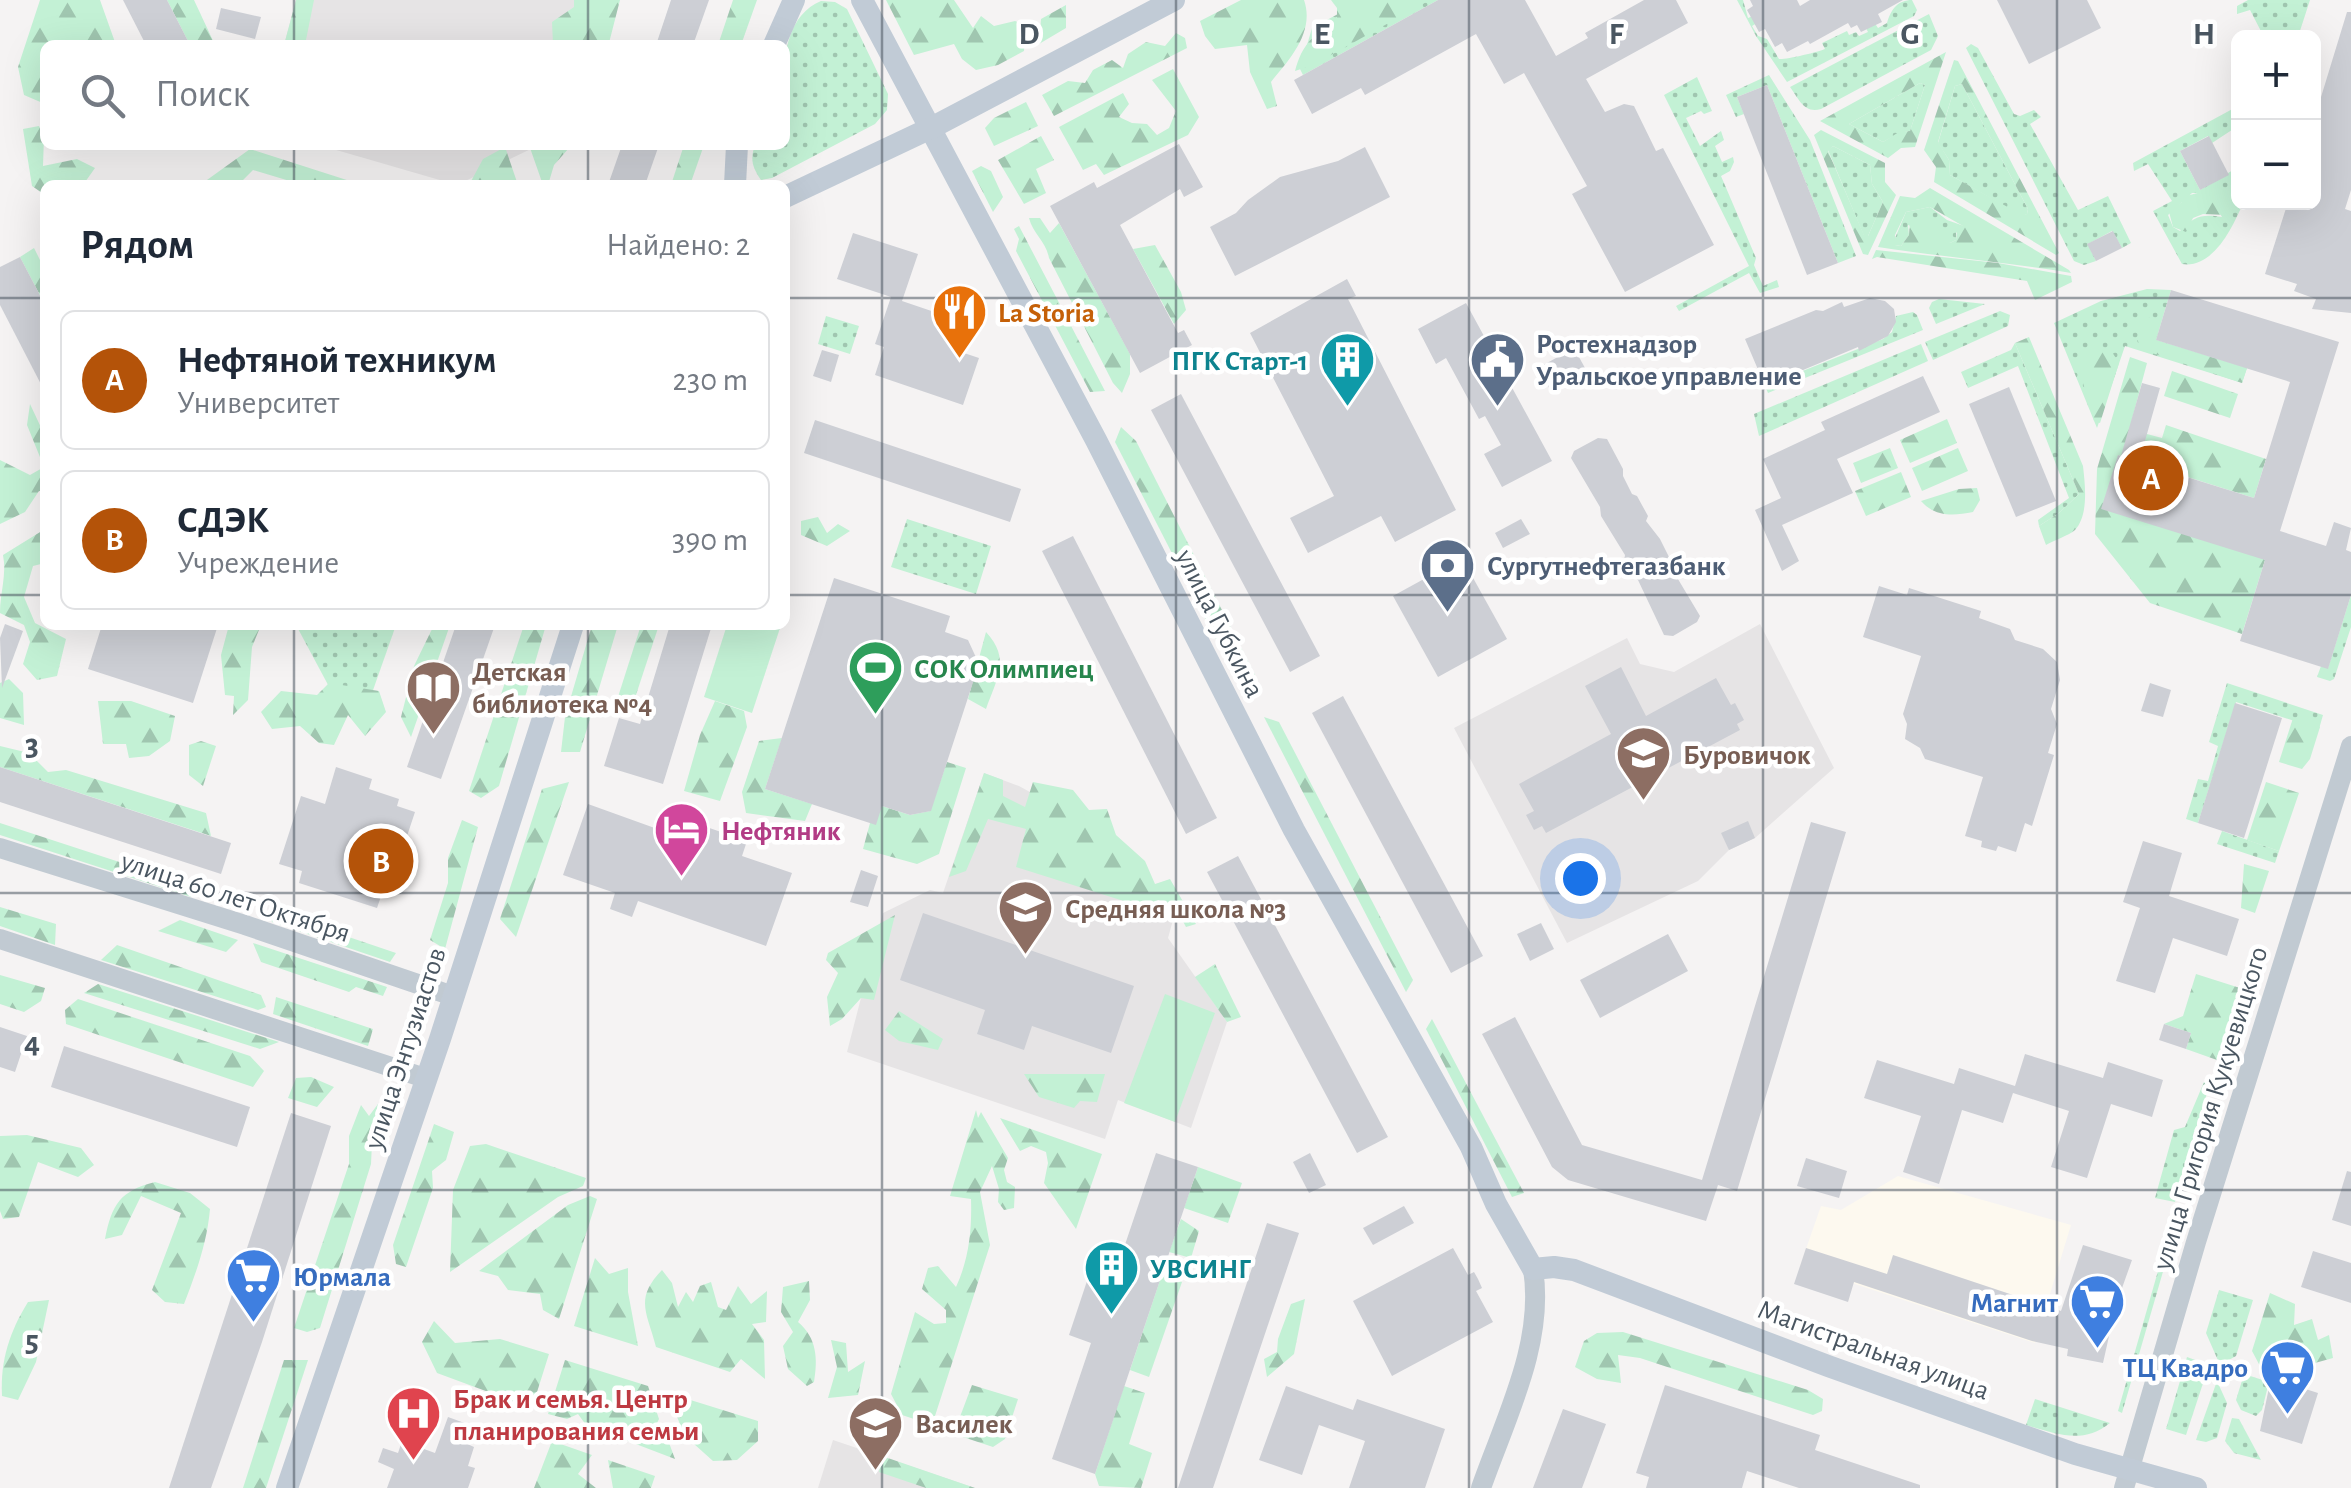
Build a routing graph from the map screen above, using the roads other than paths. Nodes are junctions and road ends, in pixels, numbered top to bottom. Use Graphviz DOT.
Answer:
graph roads {
  1 [pos="794,0"];
  2 [pos="862,0"];
  3 [pos="1174,0"];
  4 [pos="776,40"];
  5 [pos="933,128"];
  6 [pos="737,150"];
  7 [pos="735,180"];
  8 [pos="790,195"];
  9 [pos="570,630"];
  10 [pos="2351,746"];
  11 [pos="0,848"];
  12 [pos="0,939"];
  13 [pos="454,996"];
  14 [pos="426,1078"];
  15 [pos="1533,1270"];
  16 [pos="2128,1479"];
  17 [pos="287,1488"];
  18 [pos="1480,1488"];
  19 [pos="2196,1488"];
  1 -- 4 [label="main road"];
  2 -- 5 [label="main road, улица Губкина"];
  3 -- 5 [label="main road"];
  5 -- 8 [label="main road"];
  5 -- 15 [label="main road, улица Губкина"];
  6 -- 7 [label="main road"];
  9 -- 13 [label="main road, улица Энтузиастов"];
  10 -- 16 [label="street, улица Григория Кукуевицкого"];
  11 -- 13 [label="street, улица 60 лет Октября"];
  12 -- 14 [label="street"];
  13 -- 14 [label="main road, улица Энтузиастов"];
  14 -- 17 [label="main road, улица Энтузиастов"];
  15 -- 16 [label="main road, Магистральная улица"];
  15 -- 18 [label="street"];
  16 -- 19 [label="main road, Магистральная улица"];
}
